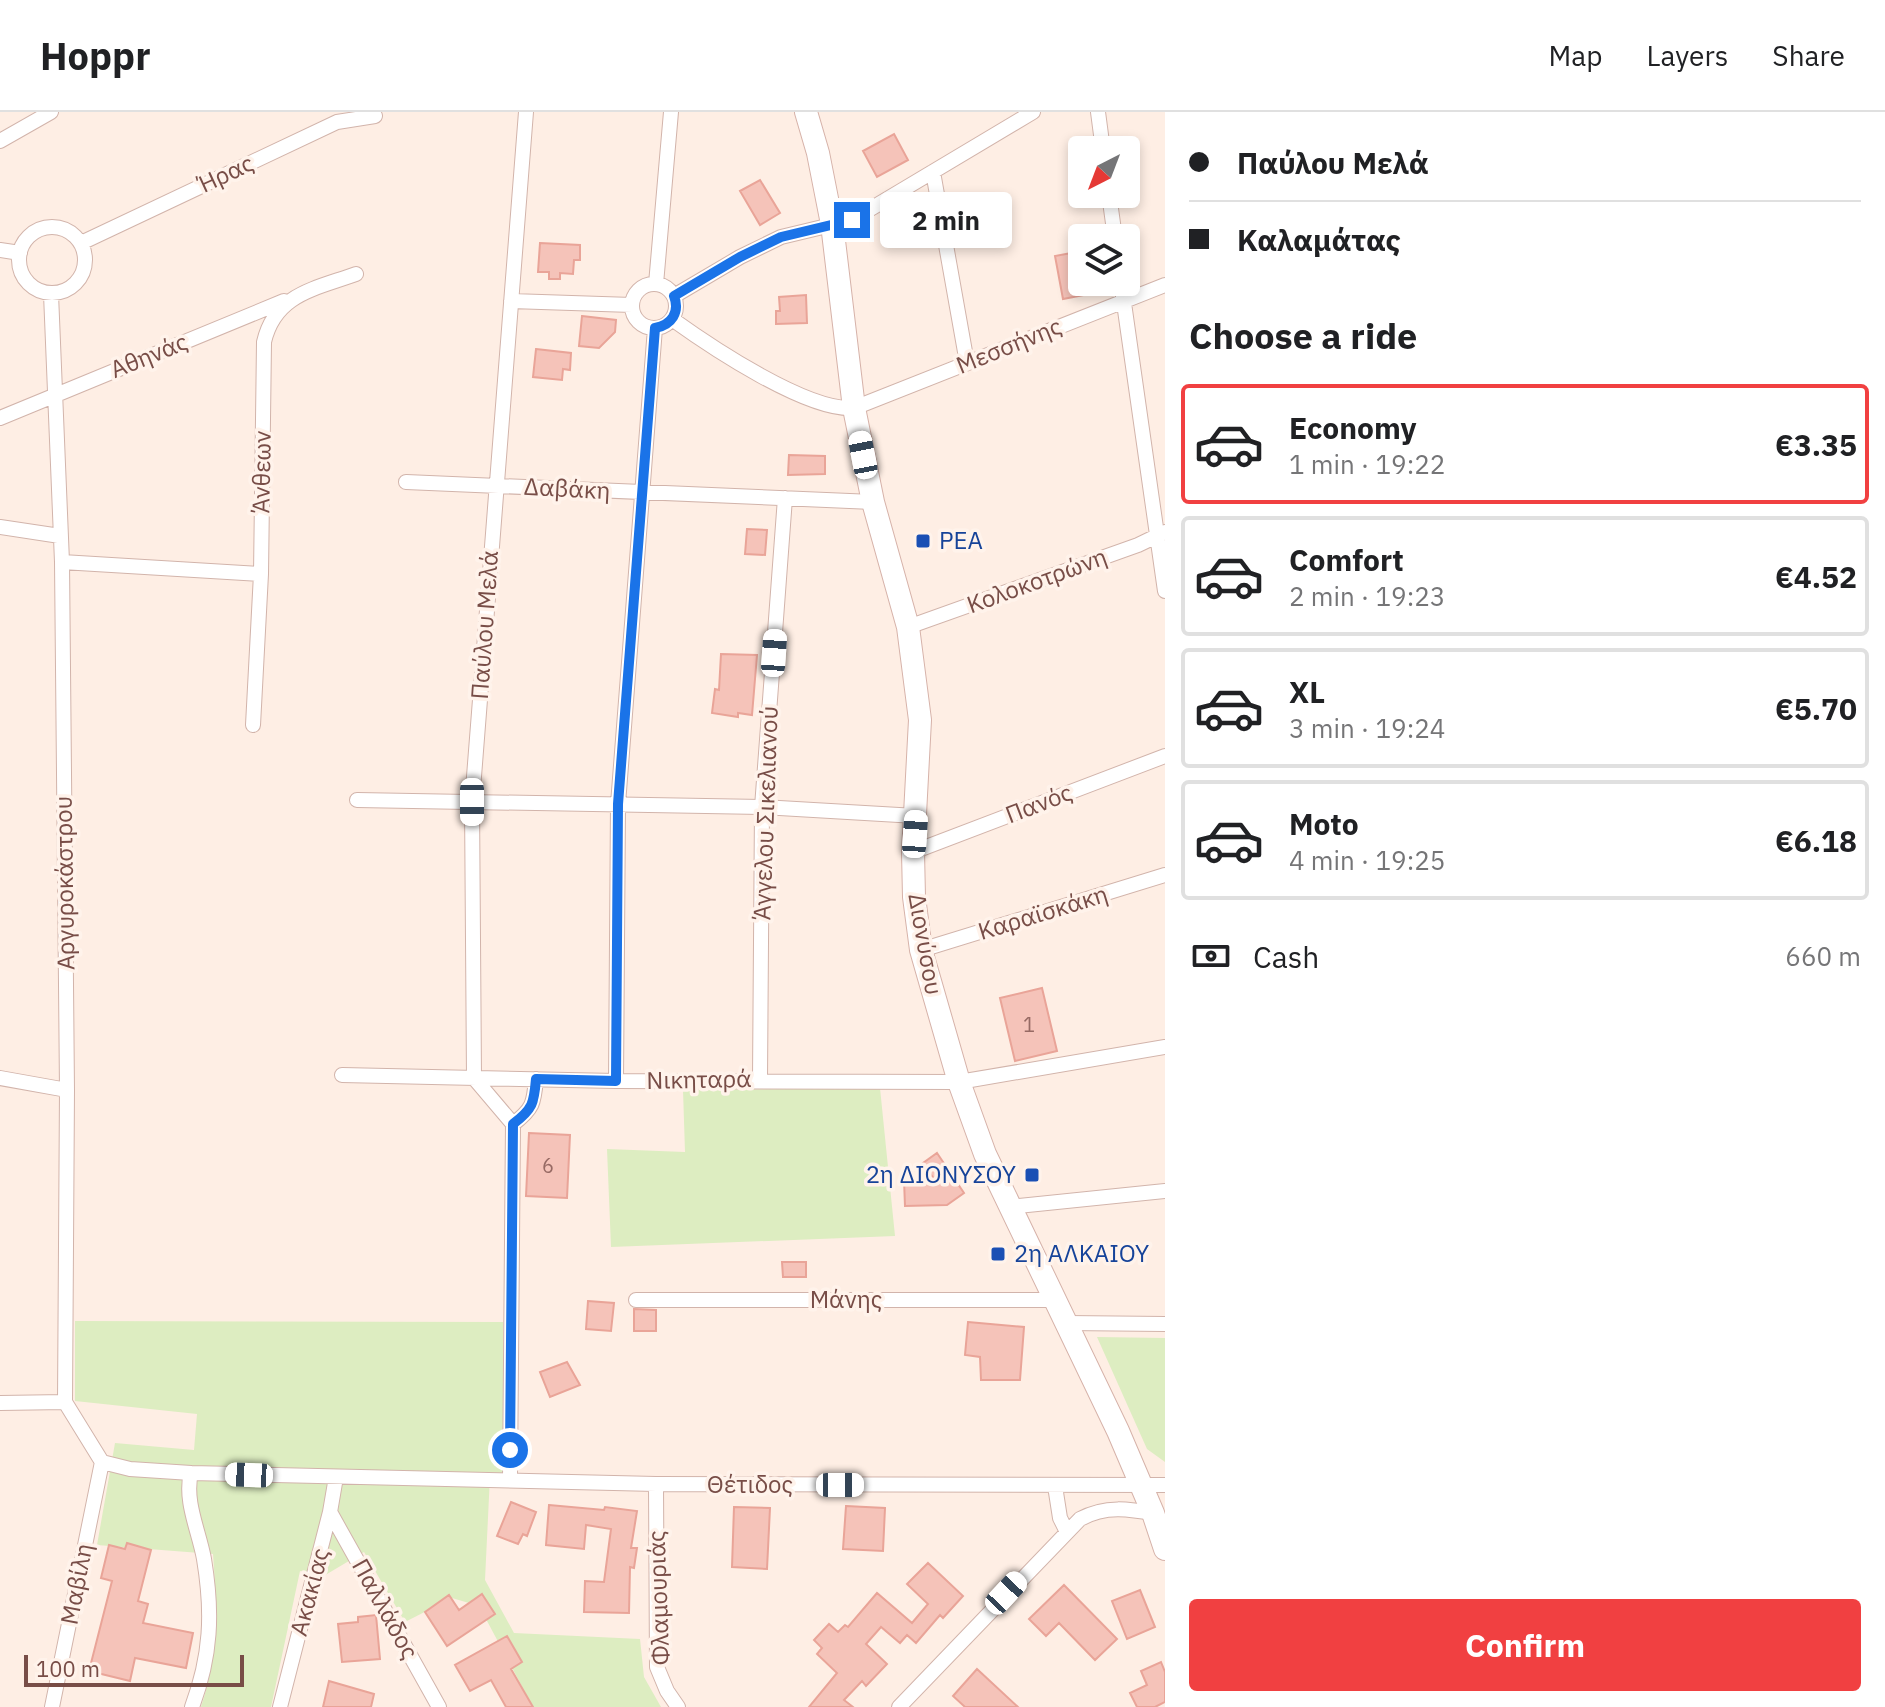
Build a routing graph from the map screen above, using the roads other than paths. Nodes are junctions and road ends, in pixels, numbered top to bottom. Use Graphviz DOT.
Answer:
graph roads {
  1 [pos="51,112"];
  2 [pos="526,112"];
  3 [pos="671,112"];
  4 [pos="806,112"];
  5 [pos="1033,112"];
  6 [pos="1098,112"];
  7 [pos="375,116"];
  8 [pos="1101,136"];
  9 [pos="0,141"];
  10 [pos="933,172"];
  11 [pos="832,224"];
  12 [pos="81,243"];
  13 [pos="0,250"];
  14 [pos="20,253"];
  15 [pos="356,274"];
  16 [pos="656,284"];
  17 [pos="1165,285"];
  18 [pos="51,294"];
  19 [pos="299,294"];
  20 [pos="674,296"];
  21 [pos="1122,296"];
  22 [pos="511,301"];
  23 [pos="1123,301"];
  24 [pos="632,305"];
  25 [pos="672,319"];
  26 [pos="655,328"];
  27 [pos="967,363"];
  28 [pos="57,394"];
  29 [pos="854,408"];
  30 [pos="0,418"];
  31 [pos="406,482"];
  32 [pos="496,486"];
  33 [pos="643,492"];
  34 [pos="785,498"];
  35 [pos="873,502"];
  36 [pos="0,527"];
  37 [pos="1162,533"];
  38 [pos="60,536"];
  39 [pos="62,562"];
  40 [pos="261,574"];
  41 [pos="1165,591"];
  42 [pos="908,627"];
  43 [pos="253,725"];
  44 [pos="1165,756"];
  45 [pos="357,800"];
  46 [pos="472,802"];
  47 [pos="618,804"];
  48 [pos="762,807"];
  49 [pos="916,816"];
  50 [pos="913,852"];
  51 [pos="1165,875"];
  52 [pos="921,950"];
  53 [pos="1165,1047"];
  54 [pos="342,1075"];
  55 [pos="0,1078"];
  56 [pos="474,1078"];
  57 [pos="536,1079"];
  58 [pos="760,1079"];
  59 [pos="616,1081"];
  60 [pos="959,1082"];
  61 [pos="67,1090"];
  62 [pos="513,1124"];
  63 [pos="1165,1191"];
  64 [pos="1009,1207"];
  65 [pos="636,1300"];
  66 [pos="1055,1300"];
  67 [pos="1066,1323"];
  68 [pos="1165,1324"];
  69 [pos="65,1402"];
  70 [pos="0,1403"];
  71 [pos="102,1462"];
  72 [pos="191,1473"];
  73 [pos="336,1477"];
  74 [pos="510,1479"];
  75 [pos="656,1484"];
  76 [pos="1141,1485"];
  77 [pos="1165,1485"];
  78 [pos="1055,1486"];
  79 [pos="330,1512"];
  80 [pos="1159,1514"];
  81 [pos="1066,1530"];
  82 [pos="1165,1549"];
  83 [pos="907,1704"];
  84 [pos="52,1707"];
  85 [pos="192,1707"];
  86 [pos="280,1707"];
  87 [pos="439,1707"];
  88 [pos="678,1707"];
  1 -- 9 [label="street"];
  2 -- 22 [label="street, Παύλου Μελά"];
  3 -- 16 [label="street"];
  4 -- 11 [label="main road, Διονύσου"];
  5 -- 10 [label="street"];
  6 -- 8 [label="street"];
  7 -- 12 [label="street, Ήρας"];
  10 -- 11 [label="street"];
  10 -- 27 [label="street"];
  11 -- 20 [label="street"];
  11 -- 29 [label="main road, Διονύσου"];
  12 -- 14 [label="street"];
  12 -- 18 [label="street"];
  13 -- 14 [label="street"];
  14 -- 18 [label="street"];
  15 -- 19 [label="street, Άνθεων"];
  16 -- 20 [label="street"];
  16 -- 24 [label="street"];
  17 -- 23 [label="street, Μεσσήνης"];
  18 -- 28 [label="street, Αργυροκάστρου"];
  19 -- 28 [label="street, Αθηνάς"];
  19 -- 40 [label="street, Άνθεων"];
  20 -- 25 [label="street"];
  21 -- 23 [label="street"];
  22 -- 24 [label="street"];
  22 -- 32 [label="street, Παύλου Μελά"];
  23 -- 27 [label="street, Μεσσήνης"];
  23 -- 37 [label="street"];
  24 -- 26 [label="street"];
  25 -- 26 [label="street"];
  25 -- 29 [label="street"];
  26 -- 33 [label="street"];
  27 -- 29 [label="street, Μεσσήνης"];
  28 -- 30 [label="street, Αθηνάς"];
  28 -- 38 [label="street, Αργυροκάστρου"];
  29 -- 35 [label="main road, Διονύσου"];
  31 -- 32 [label="street, Δαβάκη"];
  32 -- 33 [label="street, Δαβάκη"];
  32 -- 46 [label="street, Παύλου Μελά"];
  33 -- 34 [label="street, Δαβάκη"];
  33 -- 47 [label="street"];
  34 -- 35 [label="street, Δαβάκη"];
  34 -- 48 [label="street, Άγγελου Σικελιανού"];
  35 -- 42 [label="main road, Διονύσου"];
  36 -- 38 [label="street"];
  37 -- 41 [label="street"];
  37 -- 42 [label="street, Κολοκοτρώνη"];
  38 -- 39 [label="street, Αργυροκάστρου"];
  39 -- 40 [label="street"];
  39 -- 61 [label="street, Αργυροκάστρου"];
  40 -- 43 [label="street, Άνθεων"];
  42 -- 49 [label="main road, Διονύσου"];
  44 -- 50 [label="street, Πανός"];
  45 -- 46 [label="street"];
  46 -- 47 [label="street"];
  46 -- 56 [label="street, Παύλου Μελά"];
  47 -- 48 [label="street"];
  47 -- 59 [label="street"];
  48 -- 49 [label="street"];
  48 -- 58 [label="street, Άγγελου Σικελιανού"];
  49 -- 50 [label="main road, Διονύσου"];
  50 -- 52 [label="main road, Διονύσου"];
  51 -- 52 [label="street, Καραϊσκάκη"];
  52 -- 60 [label="main road, Διονύσου"];
  53 -- 60 [label="street, Νικηταρά"];
  54 -- 56 [label="street, Νικηταρά"];
  55 -- 61 [label="street"];
  56 -- 57 [label="street, Νικηταρά"];
  56 -- 62 [label="street"];
  57 -- 59 [label="street, Νικηταρά"];
  57 -- 62 [label="street"];
  58 -- 59 [label="street, Νικηταρά"];
  58 -- 60 [label="street, Νικηταρά"];
  60 -- 64 [label="main road, Διονύσου"];
  61 -- 69 [label="street, Αργυροκάστρου"];
  62 -- 74 [label="street"];
  63 -- 64 [label="street"];
  64 -- 66 [label="main road, Διονύσου"];
  65 -- 66 [label="street, Μάνης"];
  66 -- 67 [label="main road, Διονύσου"];
  67 -- 68 [label="street"];
  67 -- 76 [label="main road, Διονύσου"];
  69 -- 70 [label="street"];
  69 -- 71 [label="street"];
  71 -- 72 [label="street, Θέτιδος"];
  71 -- 84 [label="street, Μαβίλη"];
  72 -- 73 [label="street, Θέτιδος"];
  72 -- 85 [label="street"];
  73 -- 74 [label="street, Θέτιδος"];
  73 -- 79 [label="street, Ακακίας"];
  74 -- 75 [label="street, Θέτιδος"];
  75 -- 78 [label="street, Θέτιδος"];
  75 -- 88 [label="street, Φλαμουριάς"];
  76 -- 77 [label="street, Θέτιδος"];
  76 -- 78 [label="street, Θέτιδος"];
  76 -- 80 [label="main road, Διονύσου"];
  78 -- 81 [label="street"];
  79 -- 86 [label="street, Ακακίας"];
  79 -- 87 [label="street, Παλλάδος"];
  80 -- 81 [label="street"];
  80 -- 82 [label="main road, Διονύσου"];
  81 -- 83 [label="street"];
}
